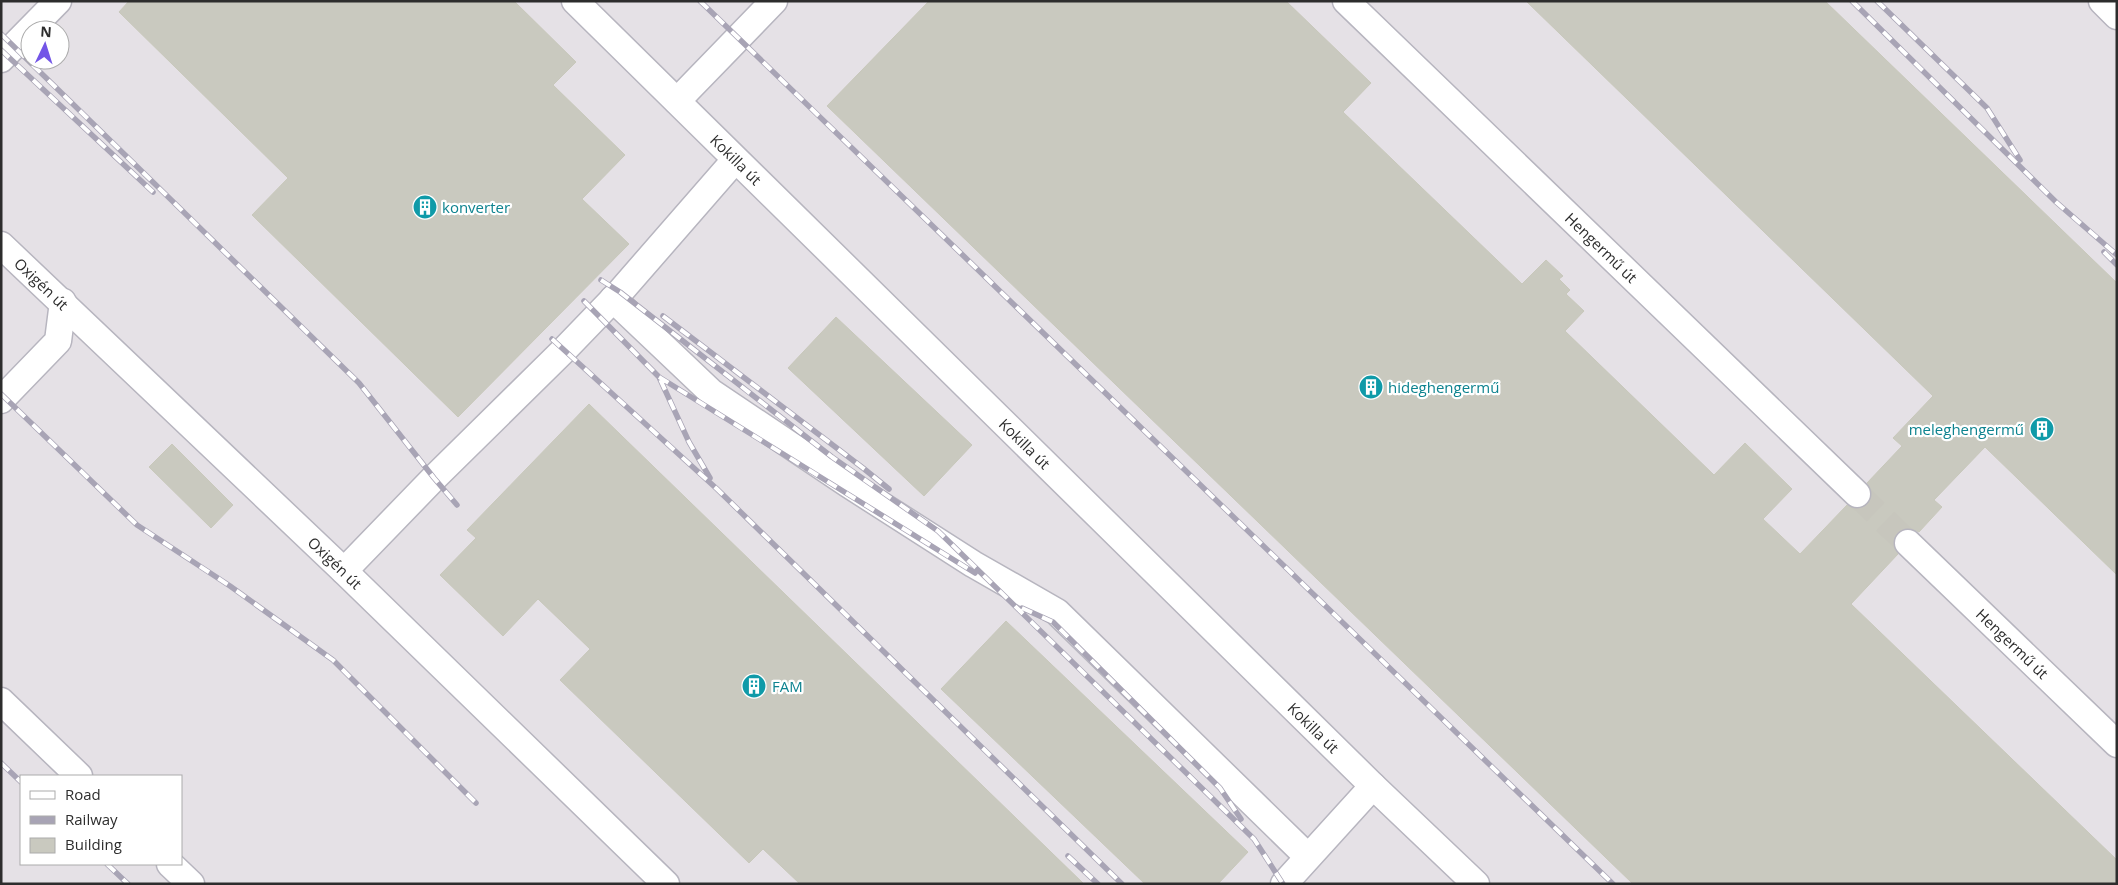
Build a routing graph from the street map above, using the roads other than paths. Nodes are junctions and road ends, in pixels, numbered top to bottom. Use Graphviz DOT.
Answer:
graph roads {
  1 [pos="58,1"];
  2 [pos="575,1"];
  3 [pos="774,1"];
  4 [pos="1346,1"];
  5 [pos="2102,1"];
  6 [pos="2117,16"];
  7 [pos="1,59"];
  8 [pos="677,101"];
  9 [pos="735,160"];
  10 [pos="1,245"];
  11 [pos="613,299"];
  12 [pos="63,302"];
  13 [pos="1,400"];
  14 [pos="1857,494"];
  15 [pos="1908,543"];
  16 [pos="344,571"];
  17 [pos="1,702"];
  18 [pos="2117,744"];
  19 [pos="78,775"];
  20 [pos="1373,786"];
  21 [pos="1308,856"];
  22 [pos="171,865"];
  23 [pos="191,884"];
  24 [pos="666,884"];
  25 [pos="1284,884"];
  26 [pos="1476,884"];
  1 -- 7 [label="lane"];
  2 -- 8 [label="lane, Kokilla út"];
  3 -- 8 [label="lane"];
  4 -- 14 [label="lane, Hengermű út"];
  5 -- 6 [label="lane"];
  8 -- 9 [label="lane, Kokilla út"];
  9 -- 11 [label="lane"];
  9 -- 20 [label="lane, Kokilla út"];
  10 -- 12 [label="lane, Oxigén út"];
  11 -- 16 [label="lane"];
  11 -- 21 [label="lane"];
  12 -- 13 [label="lane"];
  12 -- 16 [label="lane, Oxigén út"];
  15 -- 18 [label="lane, Hengermű út"];
  16 -- 24 [label="lane, Oxigén út"];
  17 -- 19 [label="lane"];
  20 -- 21 [label="lane"];
  20 -- 26 [label="lane, Kokilla út"];
  21 -- 25 [label="lane"];
  22 -- 23 [label="lane"];
}
